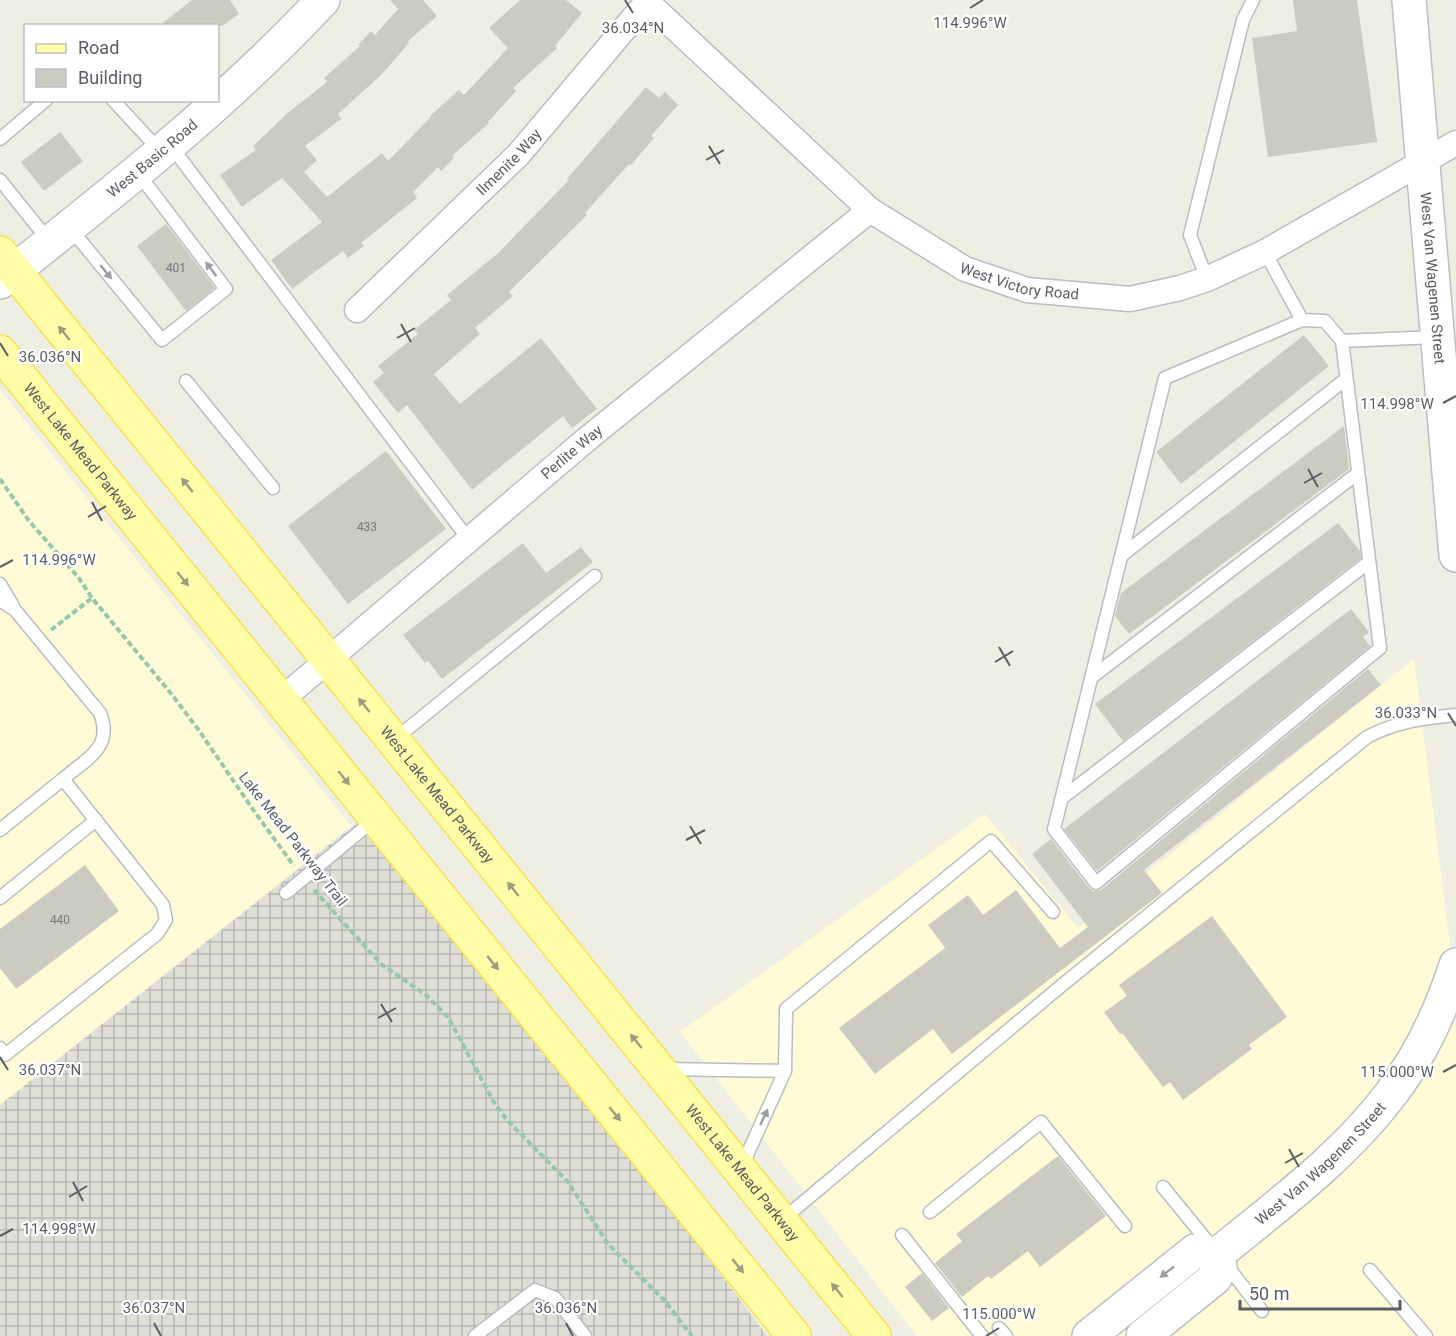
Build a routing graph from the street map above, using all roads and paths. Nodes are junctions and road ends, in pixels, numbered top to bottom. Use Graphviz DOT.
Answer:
graph roads {
  1 [pos="323,0"];
  2 [pos="1253,0"];
  3 [pos="1409,0"];
  4 [pos="646,1"];
  5 [pos="219,100"];
  6 [pos="44,102"];
  7 [pos="114,102"];
  8 [pos="217,102"];
  9 [pos="0,140"];
  10 [pos="1456,143"];
  11 [pos="156,156"];
  12 [pos="1424,162"];
  13 [pos="0,180"];
  14 [pos="870,210"];
  15 [pos="60,234"];
  16 [pos="1265,252"];
  17 [pos="5,269"];
  18 [pos="1207,279"];
  19 [pos="357,310"];
  20 [pos="1302,320"];
  21 [pos="1437,337"];
  22 [pos="1342,341"];
  23 [pos="0,352"];
  24 [pos="1346,379"];
  25 [pos="186,381"];
  26 [pos="1358,473"];
  27 [pos="0,479"];
  28 [pos="273,488"];
  29 [pos="469,540"];
  30 [pos="1456,555"];
  31 [pos="1121,556"];
  32 [pos="1369,562"];
  33 [pos="595,576"];
  34 [pos="0,585"];
  35 [pos="92,598"];
  36 [pos="0,602"];
  37 [pos="15,610"];
  38 [pos="62,622"];
  39 [pos="329,661"];
  40 [pos="1092,677"];
  41 [pos="281,700"];
  42 [pos="1456,715"];
  43 [pos="393,741"];
  44 [pos="63,778"];
  45 [pos="1062,798"];
  46 [pos="376,818"];
  47 [pos="96,820"];
  48 [pos="0,830"];
  49 [pos="304,878"];
  50 [pos="286,893"];
  51 [pos="0,898"];
  52 [pos="1053,912"];
  53 [pos="1456,964"];
  54 [pos="2,1054"];
  55 [pos="658,1068"];
  56 [pos="786,1071"];
  57 [pos="740,1170"];
  58 [pos="1164,1187"];
  59 [pos="930,1212"];
  60 [pos="781,1221"];
  61 [pos="1125,1226"];
  62 [pos="902,1235"];
  63 [pos="1218,1254"];
  64 [pos="1370,1270"];
  65 [pos="1262,1311"];
  66 [pos="475,1336"];
  67 [pos="585,1336"];
  68 [pos="692,1336"];
  69 [pos="794,1336"];
  70 [pos="874,1336"];
  71 [pos="982,1336"];
  72 [pos="1089,1336"];
  73 [pos="1143,1336"];
  74 [pos="1426,1336"];
  1 -- 5 [label="main road, West Basic Road"];
  2 -- 18 [label="lane"];
  3 -- 12 [label="main road, West Van Wagenen Street"];
  4 -- 14 [label="street, West Victory Road"];
  4 -- 19 [label="street, Ilmenite Way"];
  6 -- 9 [label="lane"];
  7 -- 11 [label="lane"];
  8 -- 11 [label="main road, West Basic Road"];
  10 -- 12 [label="street, West Victory Road"];
  11 -- 15 [label="main road, West Basic Road"];
  15 -- 11 [label="lane, one-way"];
  11 -- 29 [label="lane"];
  12 -- 16 [label="street, West Victory Road"];
  12 -- 21 [label="main road, West Van Wagenen Street"];
  13 -- 15 [label="lane"];
  14 -- 18 [label="street, West Victory Road"];
  14 -- 29 [label="street, Perlite Way"];
  15 -- 17 [label="main road, West Basic Road"];
  16 -- 18 [label="street, West Victory Road"];
  16 -- 20 [label="lane"];
  39 -- 17 [label="main road, West Lake Mead Parkway, one-way"];
  20 -- 22 [label="lane"];
  20 -- 31 [label="lane"];
  21 -- 22 [label="lane"];
  21 -- 30 [label="main road, West Van Wagenen Street"];
  22 -- 24 [label="lane"];
  23 -- 41 [label="main road, West Lake Mead Parkway, one-way"];
  24 -- 26 [label="lane"];
  24 -- 31 [label="lane"];
  25 -- 28 [label="lane"];
  26 -- 32 [label="lane"];
  26 -- 40 [label="lane"];
  27 -- 35 [label="path, Lake Mead Parkway Trail"];
  29 -- 39 [label="street, Perlite Way"];
  31 -- 40 [label="lane"];
  32 -- 45 [label="lane"];
  32 -- 45 [label="lane"];
  33 -- 43 [label="lane"];
  34 -- 37 [label="lane"];
  35 -- 38 [label="path"];
  35 -- 49 [label="path, Lake Mead Parkway Trail"];
  36 -- 37 [label="lane"];
  37 -- 44 [label="lane"];
  39 -- 41 [label="street, Perlite Way"];
  43 -- 39 [label="main road, West Lake Mead Parkway, one-way"];
  40 -- 45 [label="lane"];
  41 -- 46 [label="main road, West Lake Mead Parkway, one-way"];
  42 -- 60 [label="lane"];
  55 -- 43 [label="main road, West Lake Mead Parkway, one-way"];
  44 -- 47 [label="lane"];
  44 -- 48 [label="lane"];
  46 -- 49 [label="lane"];
  46 -- 69 [label="main road, West Lake Mead Parkway, one-way"];
  47 -- 51 [label="lane"];
  47 -- 54 [label="lane"];
  49 -- 50 [label="lane"];
  49 -- 68 [label="path, Lake Mead Parkway Trail"];
  52 -- 56 [label="lane"];
  53 -- 63 [label="main road, West Van Wagenen Street"];
  55 -- 56 [label="lane"];
  55 -- 57 [label="main road, West Lake Mead Parkway"];
  57 -- 56 [label="lane, one-way"];
  57 -- 60 [label="main road, West Lake Mead Parkway"];
  58 -- 63 [label="lane"];
  59 -- 61 [label="lane"];
  70 -- 60 [label="main road, West Lake Mead Parkway, one-way"];
  62 -- 71 [label="lane"];
  63 -- 65 [label="lane"];
  63 -- 72 [label="main road, one-way"];
  63 -- 73 [label="main road"];
  64 -- 74 [label="lane"];
  66 -- 67 [label="lane"];
}
